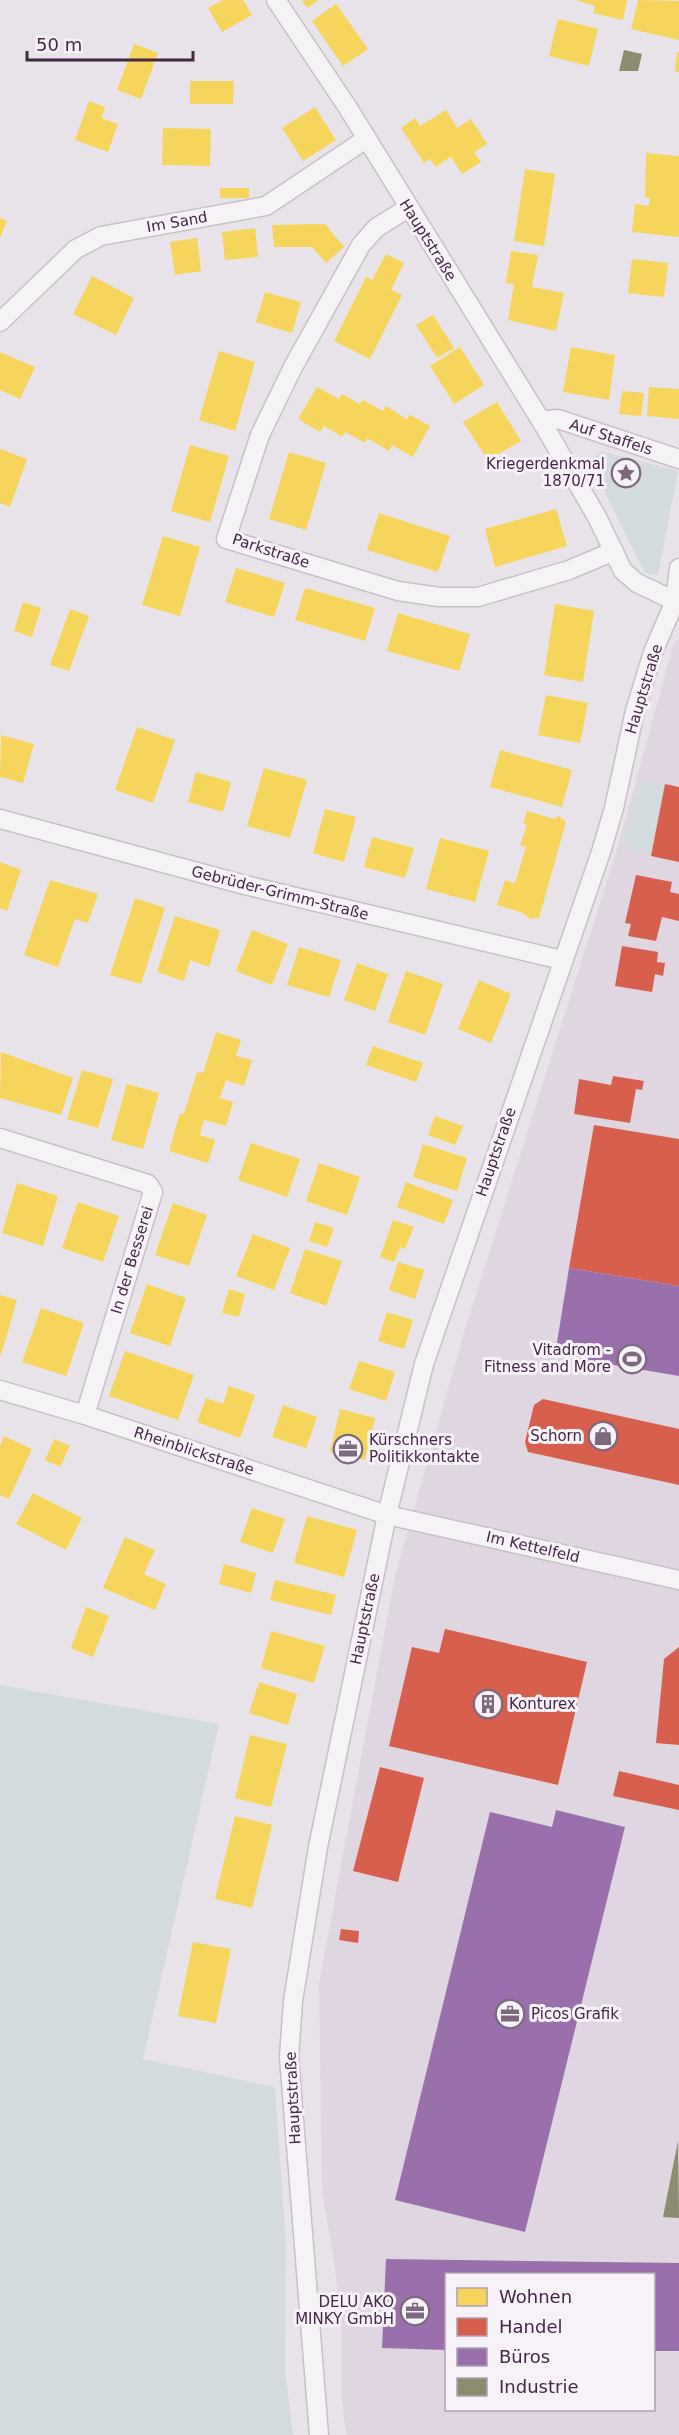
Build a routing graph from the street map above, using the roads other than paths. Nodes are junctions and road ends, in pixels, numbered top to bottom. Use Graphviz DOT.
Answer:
graph roads {
  1 [pos="276,0"];
  2 [pos="366,139"];
  3 [pos="408,208"];
  4 [pos="0,322"];
  5 [pos="543,424"];
  6 [pos="679,459"];
  7 [pos="614,551"];
  8 [pos="679,568"];
  9 [pos="677,601"];
  10 [pos="0,819"];
  11 [pos="562,960"];
  12 [pos="0,1138"];
  13 [pos="0,1390"];
  14 [pos="85,1415"];
  15 [pos="387,1515"];
  16 [pos="679,1580"];
  17 [pos="319,2435"];
  1 -- 2 [label="street, Hauptstraße"];
  2 -- 3 [label="street, Hauptstraße"];
  2 -- 4 [label="street, Im Sand"];
  3 -- 5 [label="street, Hauptstraße"];
  3 -- 7 [label="street, Parkstraße"];
  5 -- 6 [label="street, Auf Staffels"];
  5 -- 7 [label="street, Hauptstraße"];
  7 -- 9 [label="street, Hauptstraße"];
  8 -- 9 [label="street"];
  9 -- 11 [label="street, Hauptstraße"];
  10 -- 11 [label="street, Gebrüder-Grimm-Straße"];
  11 -- 15 [label="street, Hauptstraße"];
  12 -- 14 [label="street, In der Besserei"];
  13 -- 14 [label="street, Rheinblickstraße"];
  14 -- 15 [label="street, Rheinblickstraße"];
  15 -- 16 [label="street, Im Kettelfeld"];
  15 -- 17 [label="street, Hauptstraße"];
}
